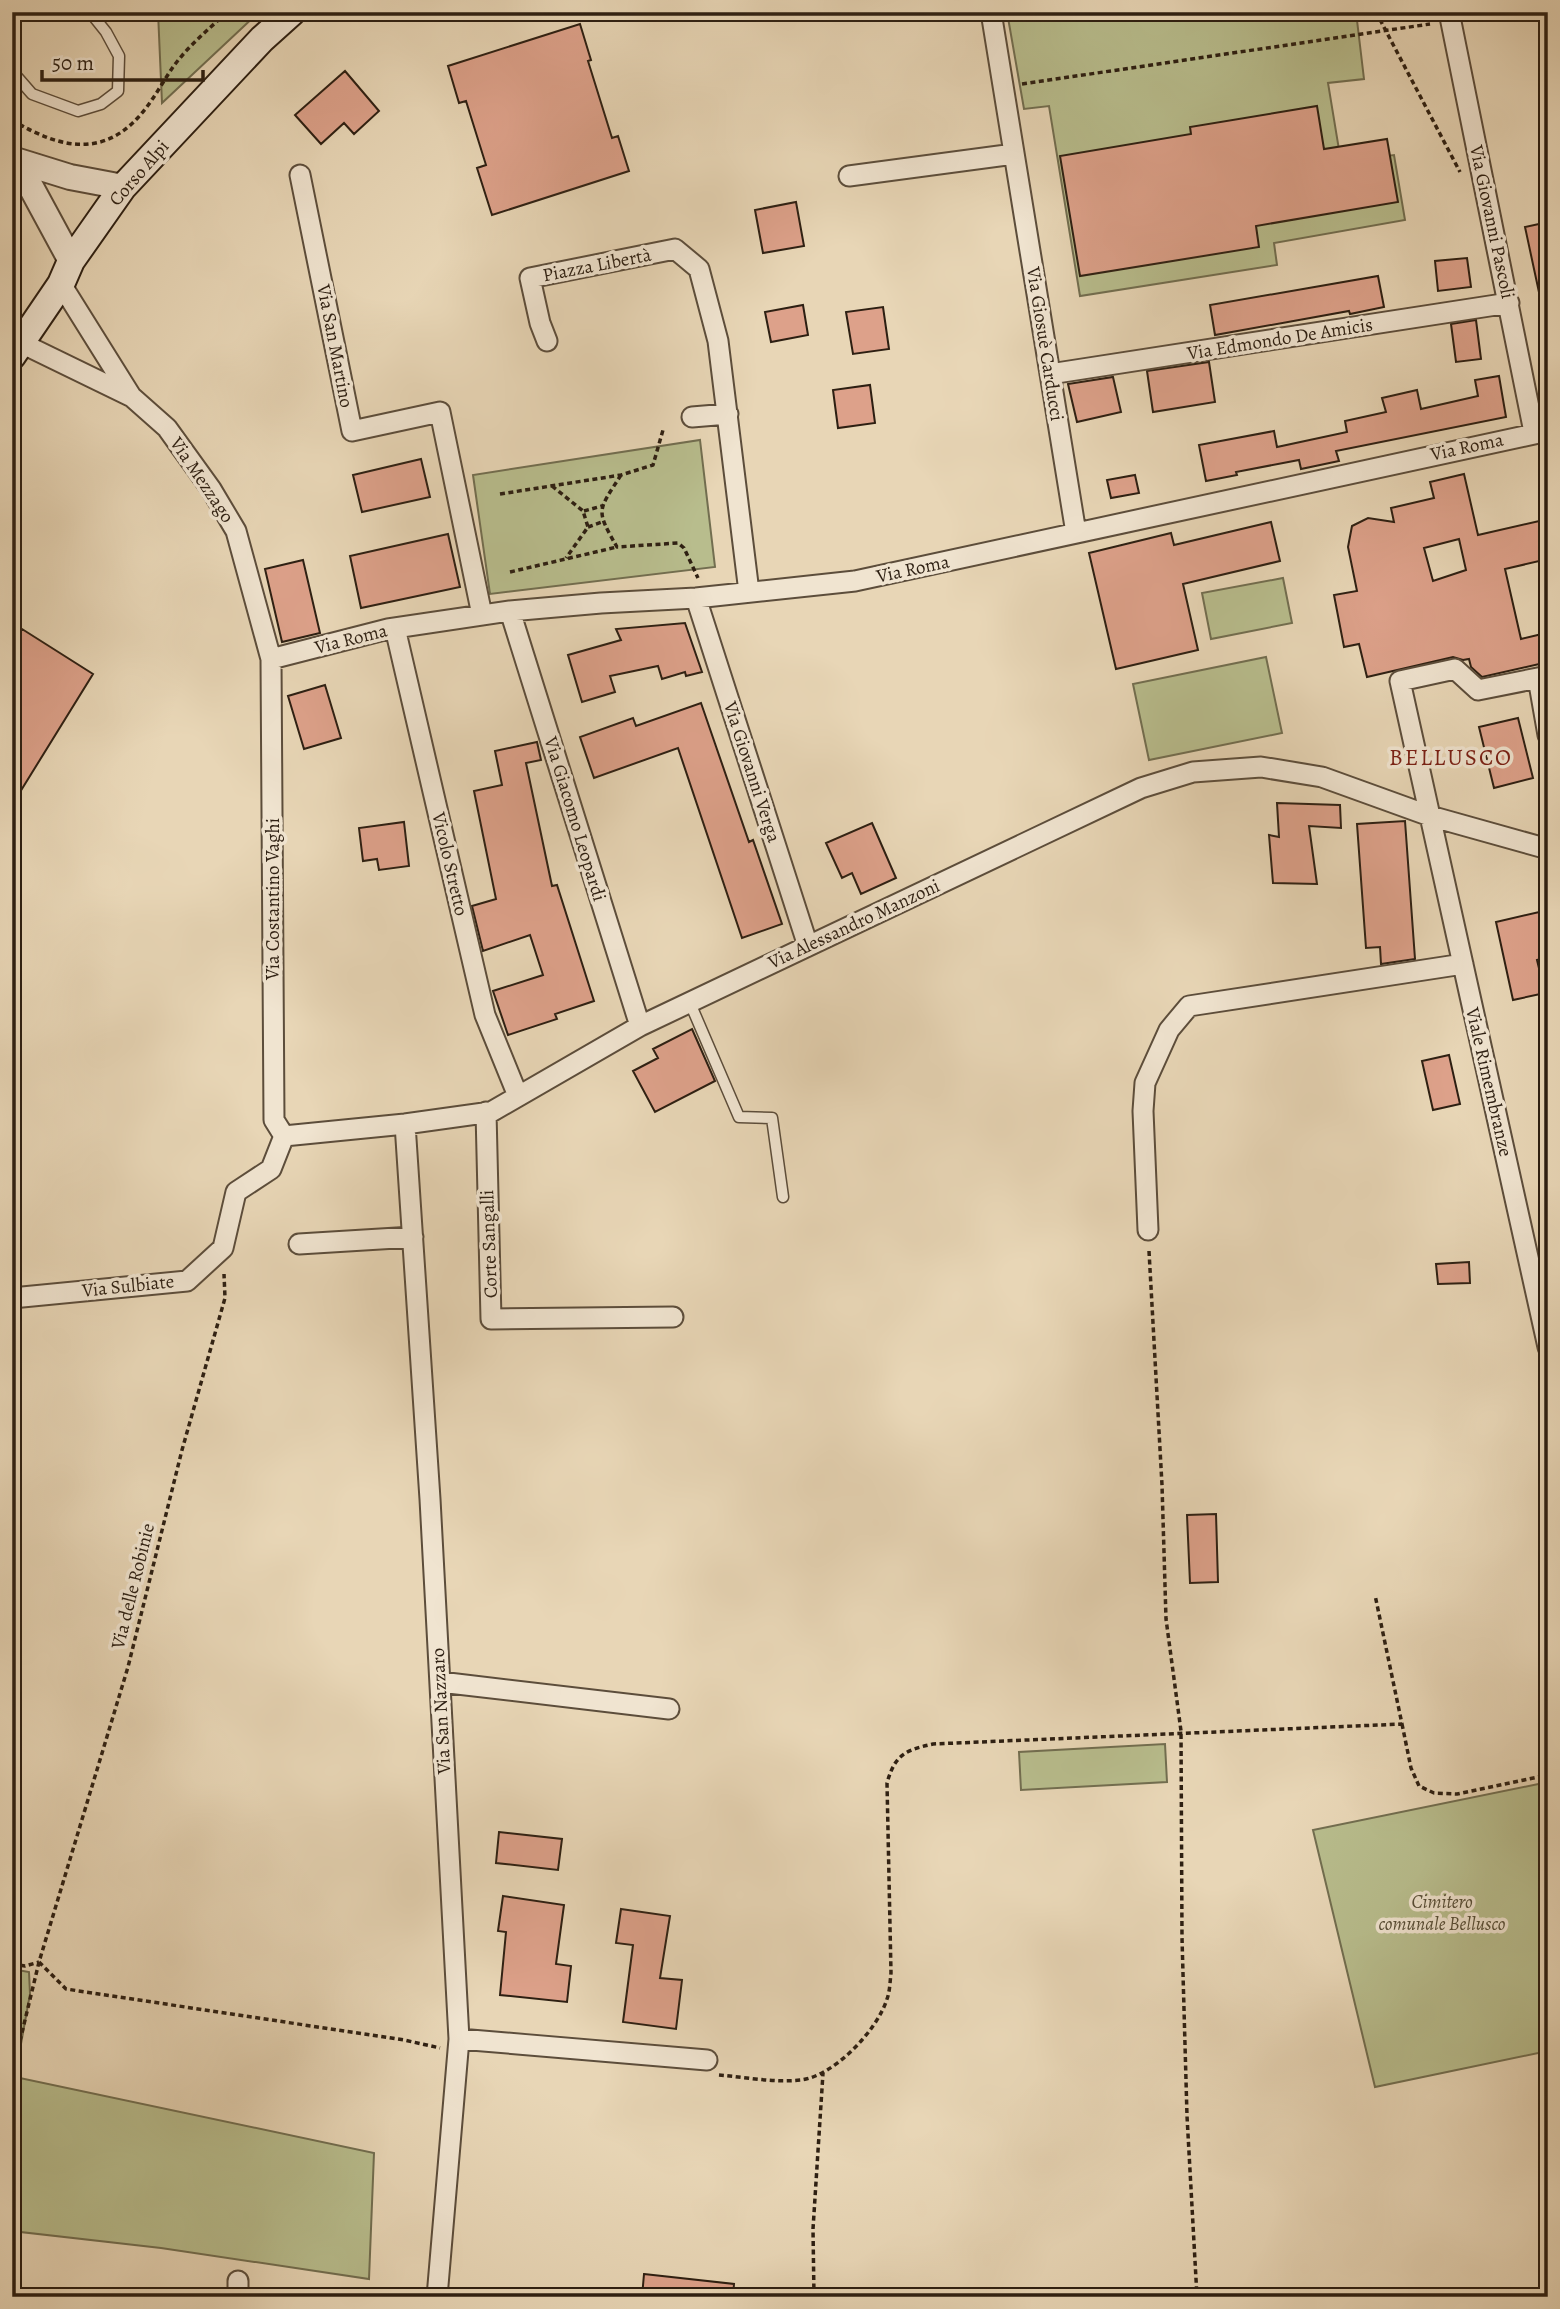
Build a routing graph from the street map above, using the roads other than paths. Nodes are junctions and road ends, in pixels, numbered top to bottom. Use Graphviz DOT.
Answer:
graph roads {
  1 [pos="90,12"];
  2 [pos="292,12"];
  3 [pos="990,12"];
  4 [pos="1450,17"];
  5 [pos="12,71"];
  6 [pos="1014,154"];
  7 [pos="12,160"];
  8 [pos="300,175"];
  9 [pos="849,176"];
  10 [pos="123,187"];
  11 [pos="66,273"];
  12 [pos="1509,303"];
  13 [pos="547,341"];
  14 [pos="17,349"];
  15 [pos="1051,374"];
  16 [pos="132,397"];
  17 [pos="728,414"];
  18 [pos="692,417"];
  19 [pos="1541,431"];
  20 [pos="1076,533"];
  21 [pos="697,589"];
  22 [pos="749,592"];
  23 [pos="510,611"];
  24 [pos="482,615"];
  25 [pos="395,628"];
  26 [pos="271,659"];
  27 [pos="1543,677"];
  28 [pos="1548,735"];
  29 [pos="1430,816"];
  30 [pos="1548,849"];
  31 [pos="808,946"];
  32 [pos="1463,964"];
  33 [pos="690,1003"];
  34 [pos="640,1026"];
  35 [pos="518,1096"];
  36 [pos="486,1112"];
  37 [pos="405,1124"];
  38 [pos="284,1136"];
  39 [pos="783,1196"];
  40 [pos="1148,1230"];
  41 [pos="413,1237"];
  42 [pos="299,1244"];
  43 [pos="12,1298"];
  44 [pos="673,1317"];
  45 [pos="1548,1347"];
  46 [pos="440,1682"];
  47 [pos="669,1709"];
  48 [pos="459,2046"];
  49 [pos="713,2067"];
  50 [pos="437,2297"];
  1 -- 5 [label="lane"];
  2 -- 10 [label="main road, Corso Alpi"];
  3 -- 6 [label="street, Via Giosuè Carducci"];
  4 -- 12 [label="street, Via Giovanni Pascoli"];
  6 -- 9 [label="street"];
  6 -- 15 [label="street, Via Giosuè Carducci"];
  7 -- 10 [label="street"];
  7 -- 11 [label="street"];
  8 -- 24 [label="street, Via San Martino"];
  10 -- 11 [label="main road, Corso Alpi"];
  11 -- 14 [label="main road, Corso Alpi"];
  11 -- 16 [label="street, Via Mezzago"];
  12 -- 15 [label="street, Via Edmondo De Amicis"];
  12 -- 19 [label="street, Via Giovanni Pascoli"];
  13 -- 17 [label="street, Piazza Libertà"];
  14 -- 16 [label="street, Via Mezzago"];
  15 -- 20 [label="street, Via Giosuè Carducci"];
  16 -- 26 [label="street, Via Mezzago"];
  17 -- 18 [label="street"];
  17 -- 22 [label="street, Piazza Libertà"];
  19 -- 20 [label="street, Via Roma"];
  20 -- 22 [label="street, Via Roma"];
  21 -- 22 [label="street, Via Roma"];
  21 -- 23 [label="street, Via Roma"];
  21 -- 31 [label="street, Via Giovanni Verga"];
  23 -- 24 [label="street, Via Roma"];
  23 -- 34 [label="street, Via Giacomo Leopardi"];
  24 -- 25 [label="street, Via Roma"];
  25 -- 26 [label="street, Via Roma"];
  25 -- 35 [label="street, Vicolo Stretto"];
  26 -- 38 [label="street, Via Costantino Vaghi"];
  27 -- 28 [label="street"];
  27 -- 29 [label="street, Viale Rimembranze"];
  29 -- 30 [label="street, Via Alessandro Manzoni"];
  29 -- 31 [label="street, Via Alessandro Manzoni"];
  29 -- 32 [label="street, Viale Rimembranze"];
  31 -- 33 [label="street, Via Alessandro Manzoni"];
  32 -- 40 [label="street"];
  32 -- 45 [label="street, Viale Rimembranze"];
  33 -- 34 [label="street, Via Alessandro Manzoni"];
  33 -- 39 [label="lane"];
  34 -- 35 [label="street, Via Alessandro Manzoni"];
  35 -- 36 [label="street, Via Alessandro Manzoni"];
  36 -- 37 [label="street, Via Alessandro Manzoni"];
  36 -- 44 [label="street, Corte Sangalli"];
  37 -- 38 [label="street, Via Alessandro Manzoni"];
  37 -- 41 [label="street, Via San Nazzaro"];
  38 -- 43 [label="street, Via Sulbiate"];
  41 -- 42 [label="street"];
  41 -- 46 [label="street, Via San Nazzaro"];
  46 -- 47 [label="street"];
  46 -- 48 [label="street, Via San Nazzaro"];
  48 -- 49 [label="street"];
  48 -- 50 [label="street, Via San Nazzaro"];
}
